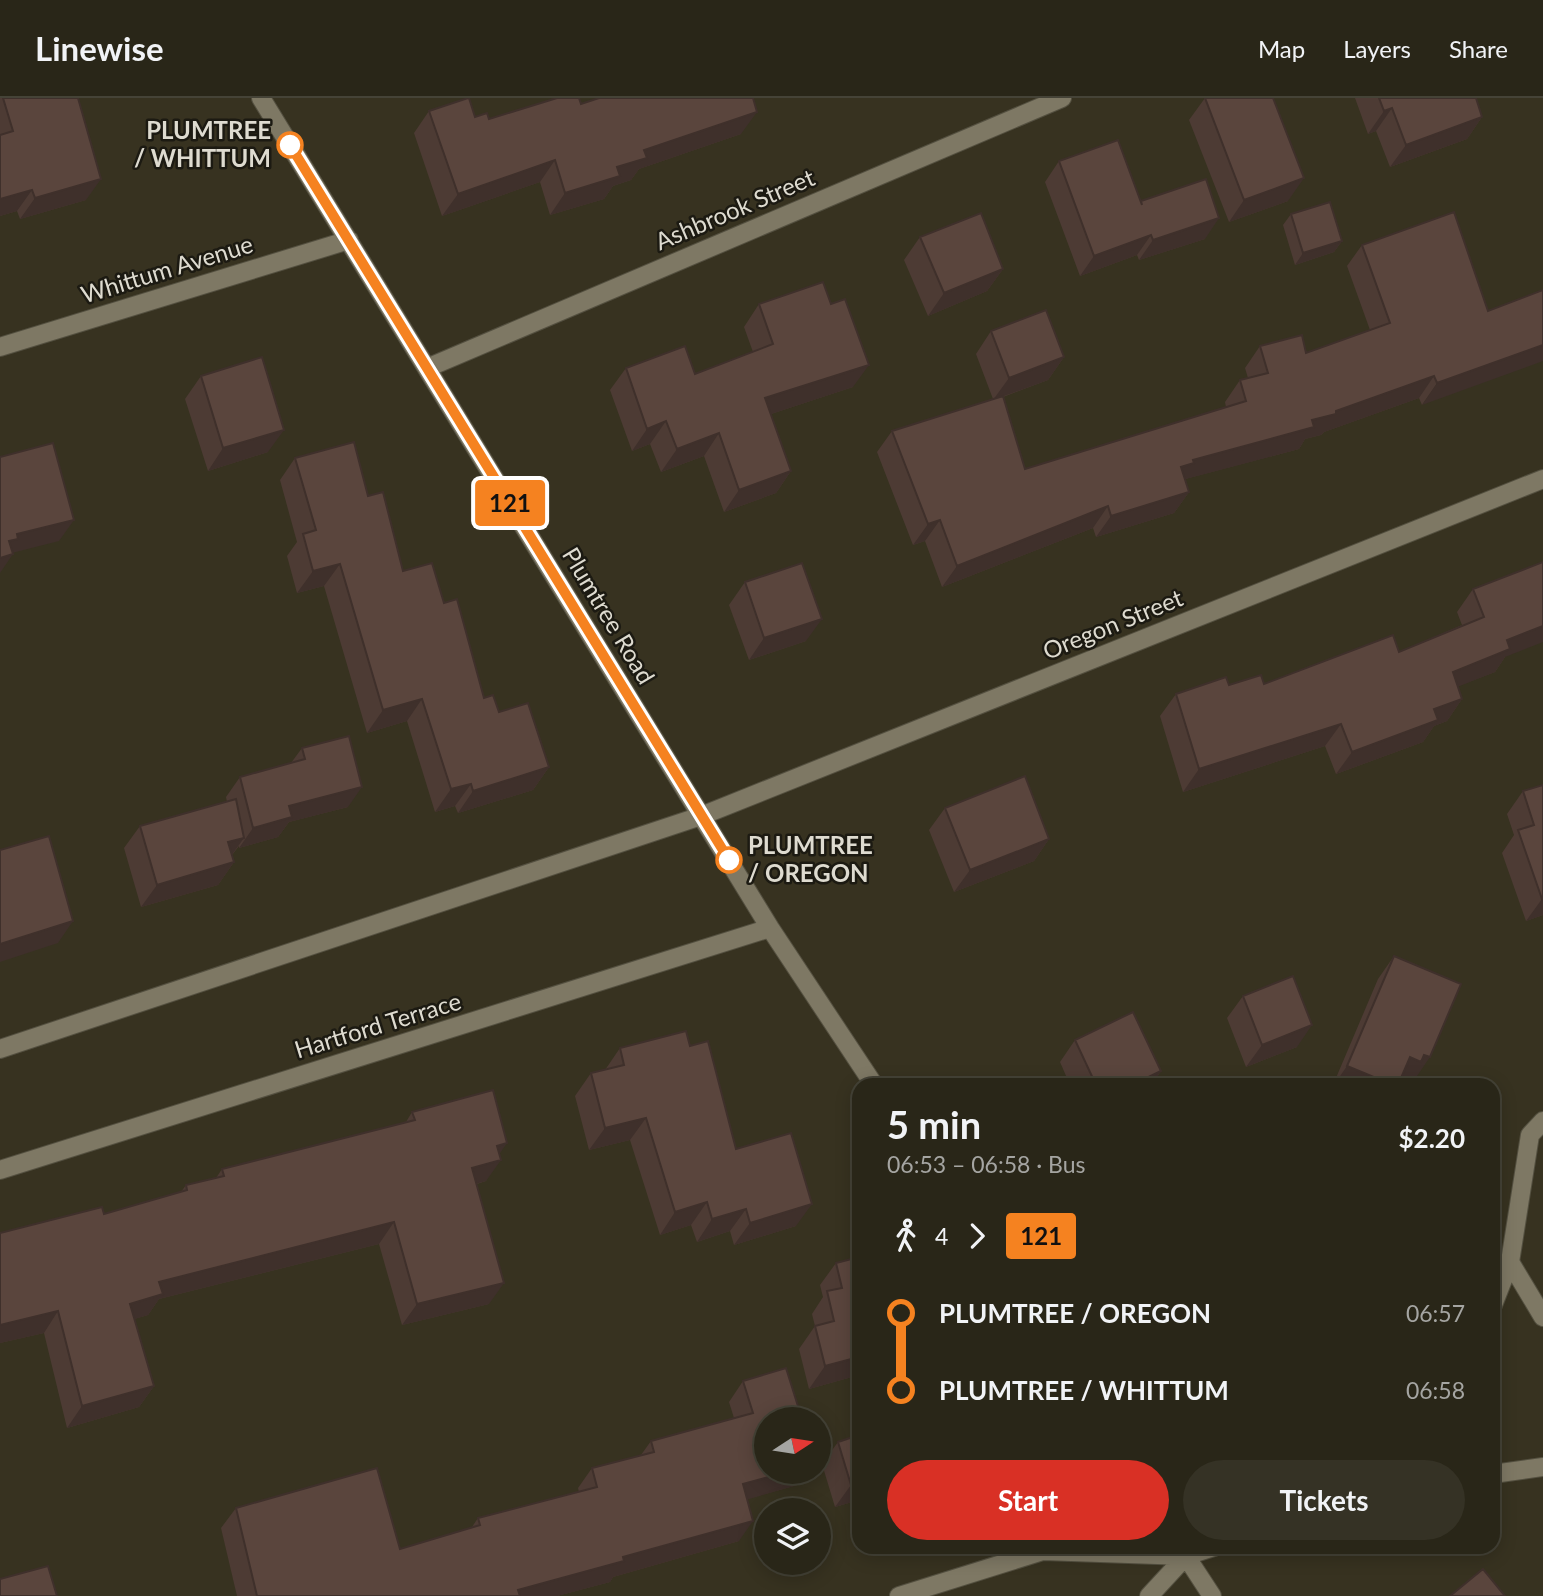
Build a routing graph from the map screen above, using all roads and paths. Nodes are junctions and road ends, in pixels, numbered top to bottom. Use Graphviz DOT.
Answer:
graph roads {
  1 [pos="261,98"];
  2 [pos="1062,98"];
  3 [pos="349,240"];
  4 [pos="0,347"];
  5 [pos="428,368"];
  6 [pos="1543,479"];
  7 [pos="701,816"];
  8 [pos="770,928"];
  9 [pos="0,1049"];
  10 [pos="869,1078"];
  11 [pos="1543,1121"];
  12 [pos="0,1170"];
  13 [pos="1510,1262"];
  14 [pos="1500,1287"];
  15 [pos="1543,1317"];
  16 [pos="1543,1467"];
  17 [pos="1500,1473"];
  18 [pos="1033,1554"];
  19 [pos="1181,1554"];
  20 [pos="1185,1554"];
  21 [pos="899,1596"];
  22 [pos="1149,1596"];
  23 [pos="1212,1596"];
  1 -- 3 [label="street, Plumtree Road"];
  2 -- 5 [label="street, Ashbrook Street"];
  3 -- 4 [label="street, Whittum Avenue"];
  3 -- 5 [label="street, Plumtree Road"];
  5 -- 7 [label="street, Plumtree Road"];
  6 -- 7 [label="street, Oregon Street"];
  7 -- 8 [label="street, Plumtree Road"];
  7 -- 9 [label="street"];
  8 -- 10 [label="street, Plumtree Road"];
  8 -- 12 [label="street, Hartford Terrace"];
  11 -- 13 [label="street"];
  13 -- 14 [label="street"];
  13 -- 15 [label="street"];
  16 -- 17 [label="street"];
  18 -- 21 [label="street"];
  19 -- 22 [label="street"];
  20 -- 23 [label="street"];
}
